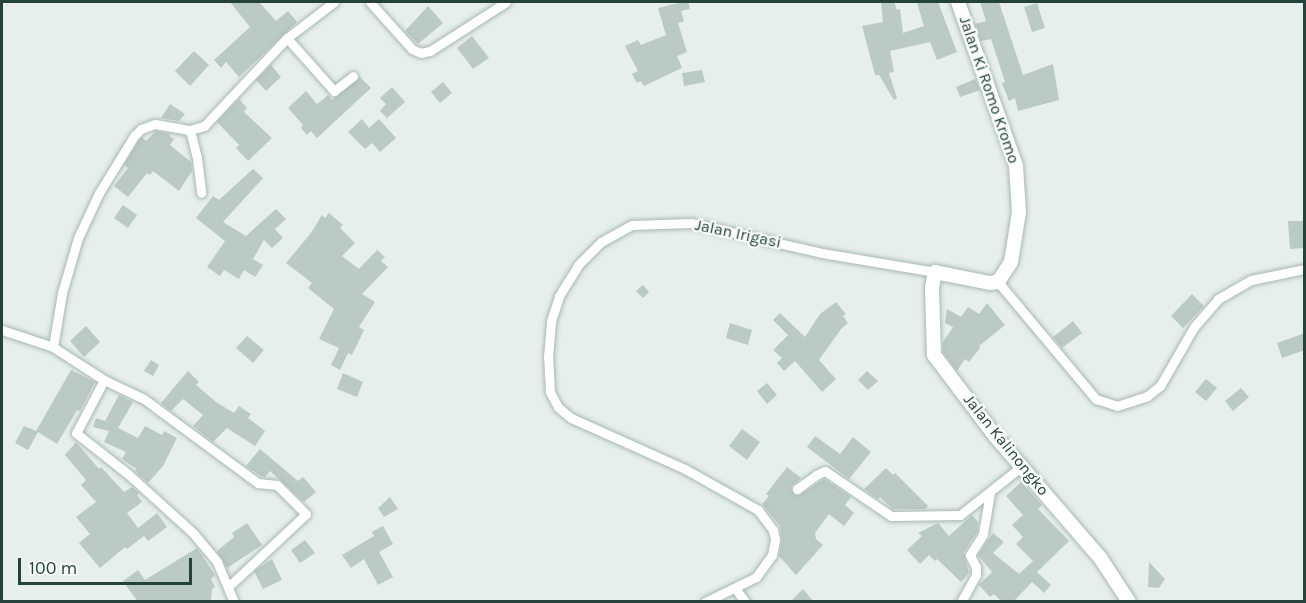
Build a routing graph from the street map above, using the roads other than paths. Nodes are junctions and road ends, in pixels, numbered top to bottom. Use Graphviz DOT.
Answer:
graph roads {
  1 [pos="334,2"];
  2 [pos="370,2"];
  3 [pos="506,2"];
  4 [pos="958,2"];
  5 [pos="287,38"];
  6 [pos="353,76"];
  7 [pos="190,130"];
  8 [pos="201,193"];
  9 [pos="1305,268"];
  10 [pos="935,272"];
  11 [pos="998,282"];
  12 [pos="2,330"];
  13 [pos="53,347"];
  14 [pos="104,380"];
  15 [pos="1022,466"];
  16 [pos="798,489"];
  17 [pos="990,492"];
  18 [pos="230,586"];
  19 [pos="735,588"];
  20 [pos="234,602"];
  21 [pos="705,602"];
  22 [pos="745,602"];
  23 [pos="961,602"];
  24 [pos="1129,602"];
  1 -- 5 [label="street"];
  2 -- 3 [label="street"];
  4 -- 11 [label="street, Jalan Ki Romo Kromo"];
  5 -- 6 [label="street"];
  5 -- 7 [label="street"];
  7 -- 8 [label="street"];
  7 -- 13 [label="street"];
  9 -- 11 [label="street"];
  10 -- 11 [label="street, Jalan Irigasi"];
  10 -- 15 [label="street, Jalan Kalinongko"];
  10 -- 19 [label="street, Jalan Irigasi"];
  12 -- 13 [label="street"];
  13 -- 14 [label="street"];
  14 -- 18 [label="street"];
  14 -- 18 [label="street"];
  15 -- 17 [label="street"];
  15 -- 24 [label="street, Jalan Kalinongko"];
  16 -- 17 [label="street"];
  17 -- 23 [label="street"];
  18 -- 20 [label="street"];
  19 -- 21 [label="street, Jalan Irigasi"];
  19 -- 22 [label="street"];
}
